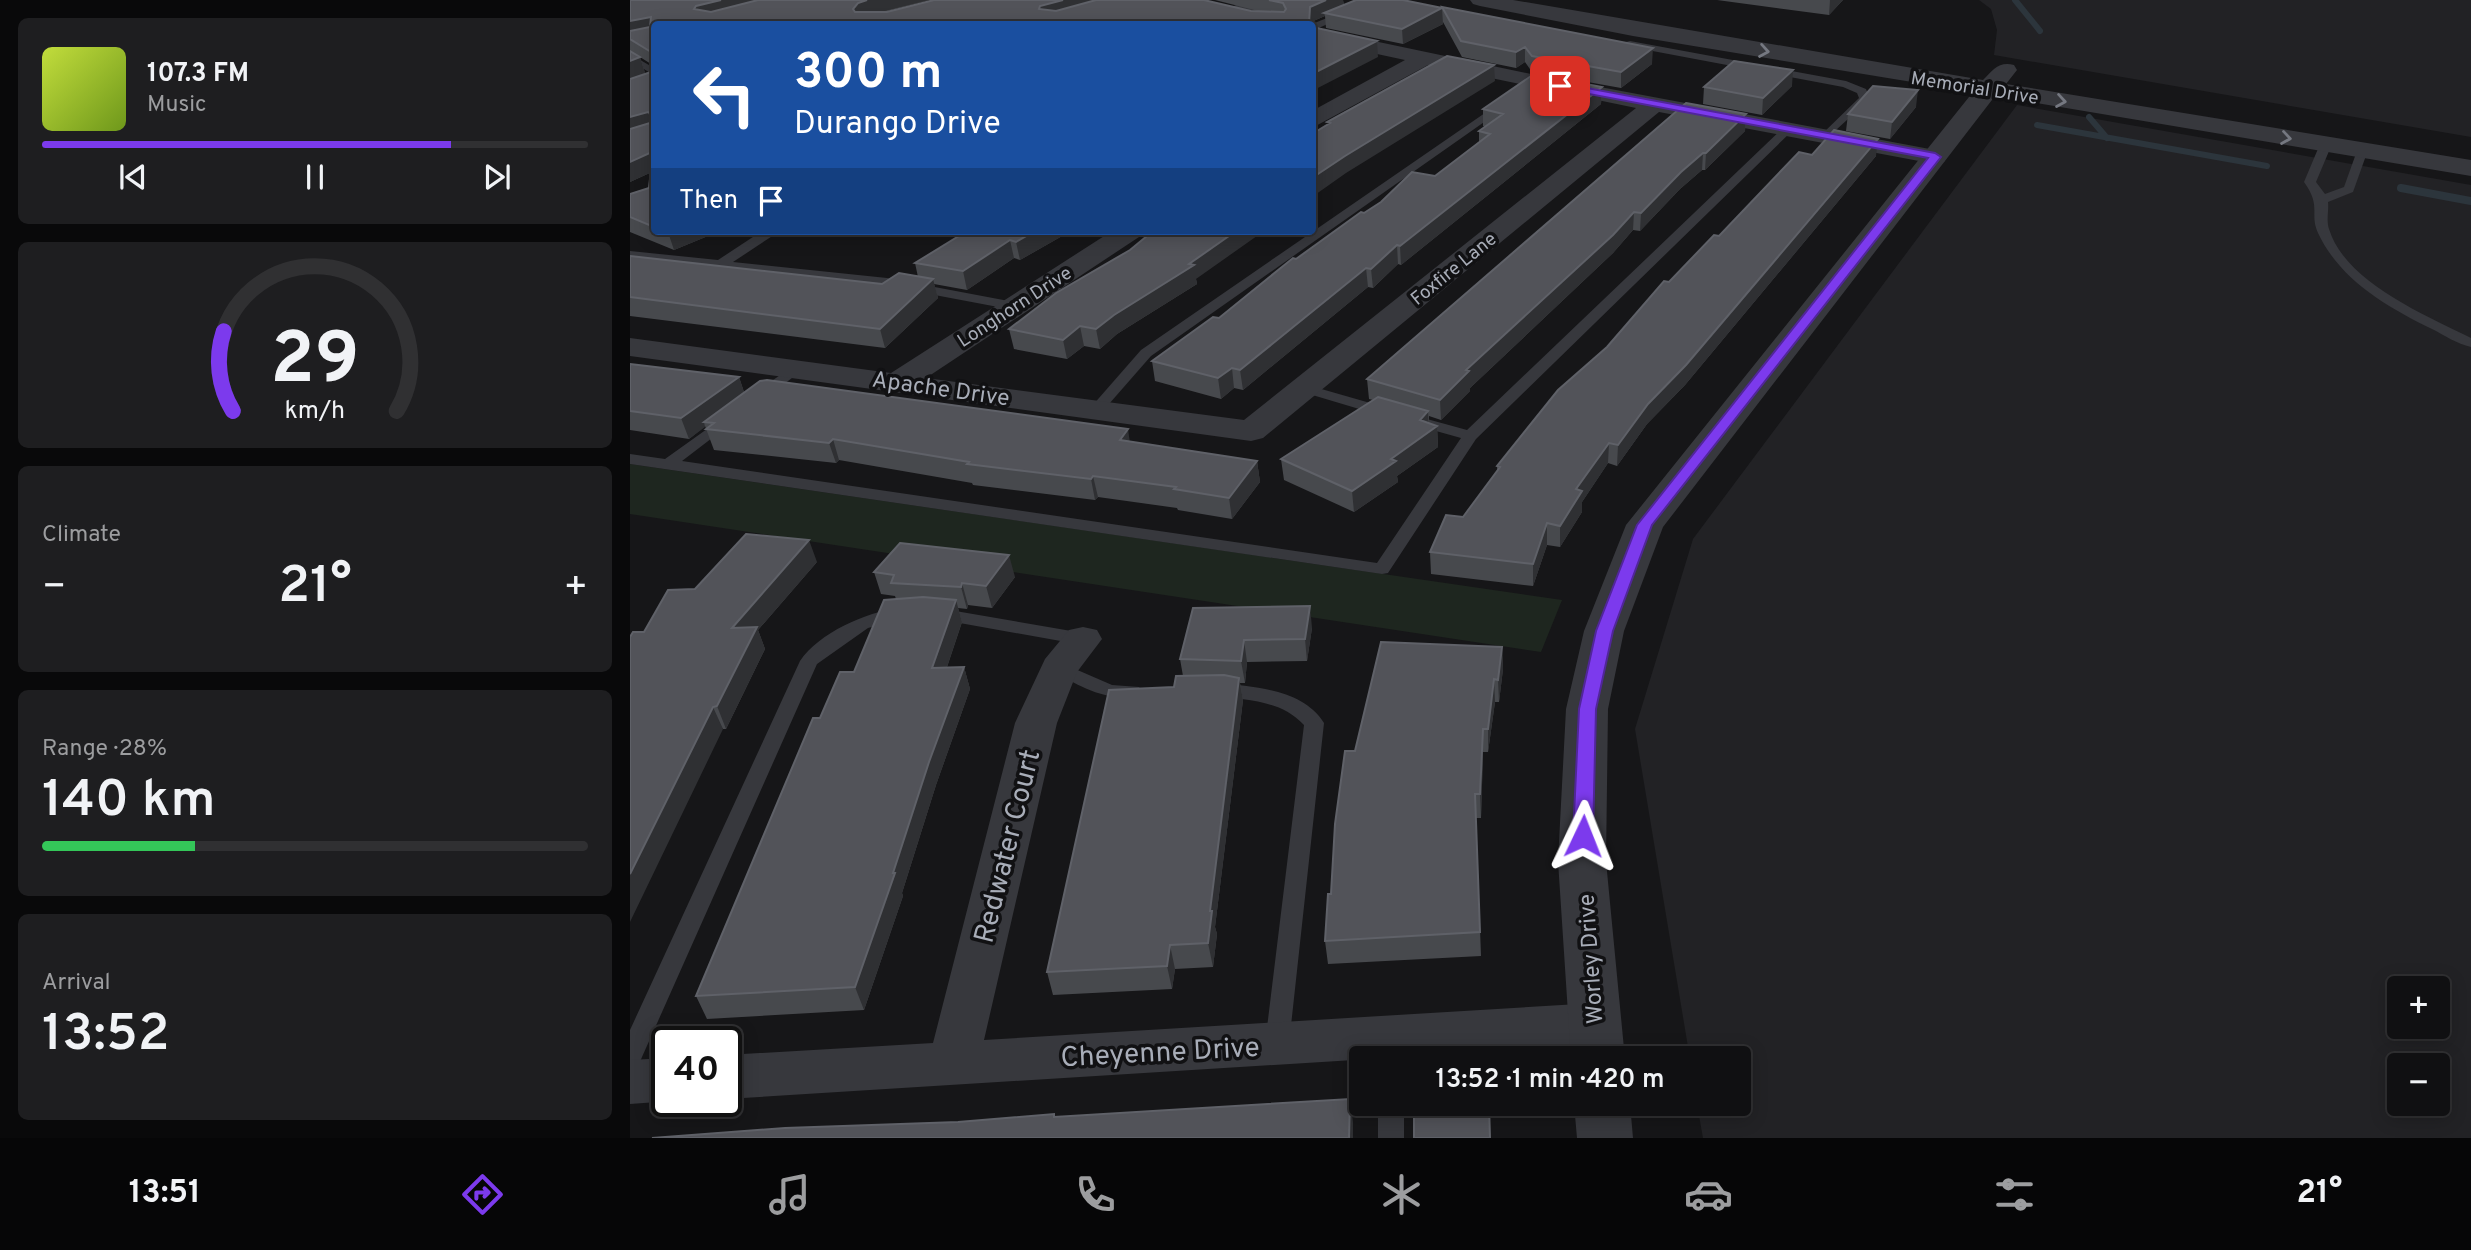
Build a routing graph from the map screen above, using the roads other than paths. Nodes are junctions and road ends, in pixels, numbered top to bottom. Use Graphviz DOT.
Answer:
graph roads {
  1 [pos="1270,0"];
  2 [pos="1480,0"];
  3 [pos="1583,0"];
  4 [pos="1194,4"];
  5 [pos="1355,10"];
  6 [pos="1232,14"];
  7 [pos="1210,21"];
  8 [pos="1260,21"];
  9 [pos="1316,36"];
  10 [pos="1616,42"];
  11 [pos="630,57"];
  12 [pos="1425,58"];
  13 [pos="651,70"];
  14 [pos="1997,80"];
  15 [pos="651,81"];
  16 [pos="630,88"];
  17 [pos="1525,90"];
  18 [pos="1654,105"];
  19 [pos="1316,119"];
  20 [pos="2351,127"];
  21 [pos="1787,130"];
  22 [pos="1825,137"];
  23 [pos="2326,144"];
  24 [pos="2471,146"];
  25 [pos="2362,150"];
  26 [pos="1935,157"];
  27 [pos="2471,168"];
  28 [pos="2321,200"];
  29 [pos="764,235"];
  30 [pos="1124,235"];
  31 [pos="630,255"];
  32 [pos="720,265"];
  33 [pos="1014,306"];
  34 [pos="2471,343"];
  35 [pos="630,347"];
  36 [pos="795,369"];
  37 [pos="898,382"];
  38 [pos="1304,388"];
  39 [pos="1097,408"];
  40 [pos="1251,431"];
  41 [pos="1470,436"];
  42 [pos="630,459"];
  43 [pos="668,464"];
  44 [pos="1071,653"];
  45 [pos="1202,690"];
  46 [pos="1149,691"];
  47 [pos="1596,1041"];
  48 [pos="1277,1044"];
  49 [pos="1449,1046"];
  50 [pos="1349,1047"];
  51 [pos="630,1057"];
  52 [pos="953,1063"];
  53 [pos="742,1076"];
  54 [pos="651,1081"];
  55 [pos="630,1082"];
  56 [pos="1391,1116"];
  57 [pos="1603,1116"];
  58 [pos="1391,1138"];
  59 [pos="1605,1138"];
  1 -- 6 [label="street"];
  2 -- 14 [label="street, Memorial Drive, one-way"];
  3 -- 14 [label="street, Memorial Drive"];
  4 -- 6 [label="street"];
  5 -- 9 [label="lane"];
  6 -- 7 [label="street"];
  6 -- 8 [label="street"];
  9 -- 12 [label="street"];
  10 -- 22 [label="lane"];
  11 -- 13 [label="lane"];
  12 -- 17 [label="street"];
  12 -- 19 [label="street"];
  14 -- 20 [label="street, Memorial Drive"];
  14 -- 23 [label="street, Memorial Drive, one-way"];
  14 -- 26 [label="street, Worley Drive"];
  15 -- 16 [label="street"];
  17 -- 18 [label="street"];
  17 -- 39 [label="lane"];
  18 -- 21 [label="street"];
  18 -- 38 [label="street, Foxfire Lane"];
  20 -- 23 [label="street"];
  20 -- 24 [label="street, Memorial Drive"];
  20 -- 25 [label="street"];
  21 -- 22 [label="street"];
  21 -- 41 [label="lane"];
  22 -- 26 [label="street"];
  23 -- 25 [label="street, Memorial Drive"];
  23 -- 28 [label="lane"];
  25 -- 27 [label="street, Memorial Drive"];
  25 -- 28 [label="lane"];
  26 -- 47 [label="street, Worley Drive"];
  28 -- 34 [label="lane"];
  29 -- 32 [label="lane"];
  30 -- 33 [label="street, Longhorn Drive"];
  31 -- 32 [label="lane"];
  32 -- 33 [label="lane"];
  33 -- 37 [label="street, Longhorn Drive"];
  35 -- 36 [label="street, Apache Drive"];
  36 -- 37 [label="street, Apache Drive"];
  36 -- 43 [label="lane"];
  37 -- 39 [label="street, Apache Drive"];
  38 -- 40 [label="street, Foxfire Lane"];
  38 -- 41 [label="lane"];
  39 -- 40 [label="street, Apache Drive"];
  41 -- 43 [label="lane"];
  42 -- 43 [label="lane"];
  44 -- 46 [label="lane"];
  44 -- 51 [label="lane"];
  44 -- 52 [label="street, Redwater Court"];
  45 -- 48 [label="lane"];
  47 -- 49 [label="street, Cheyenne Drive"];
  48 -- 50 [label="street, Cheyenne Drive"];
  48 -- 52 [label="street, Cheyenne Drive"];
  52 -- 53 [label="street, Cheyenne Drive"];
  54 -- 55 [label="street"];
  56 -- 58 [label="lane"];
  57 -- 59 [label="street"];
}
